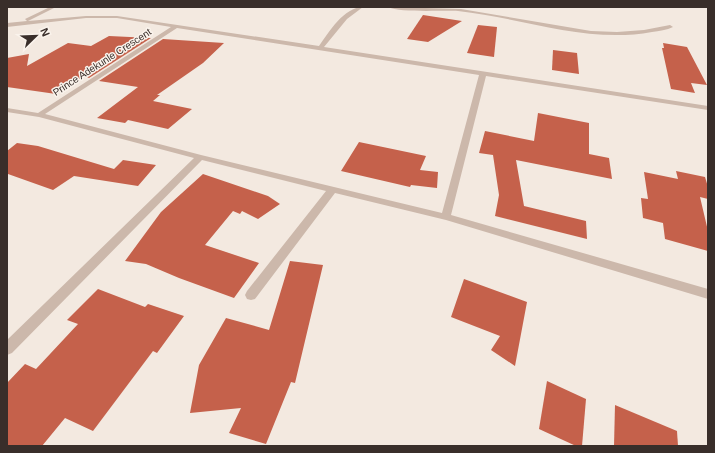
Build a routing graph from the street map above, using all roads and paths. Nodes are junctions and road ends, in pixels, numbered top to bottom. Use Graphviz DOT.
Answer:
graph roads {
  1 [pos="54,7"];
  2 [pos="361,7"];
  3 [pos="391,7"];
  4 [pos="20,23"];
  5 [pos="7,25"];
  6 [pos="176,27"];
  7 [pos="670,27"];
  8 [pos="320,49"];
  9 [pos="483,74"];
  10 [pos="708,108"];
  11 [pos="7,110"];
  12 [pos="39,115"];
  13 [pos="200,157"];
  14 [pos="332,190"];
  15 [pos="446,217"];
  16 [pos="252,294"];
  17 [pos="708,294"];
  18 [pos="7,349"];
  1 -- 4 [label="street"];
  2 -- 8 [label="street"];
  3 -- 7 [label="street"];
  4 -- 5 [label="street"];
  4 -- 6 [label="street"];
  6 -- 8 [label="street"];
  6 -- 12 [label="street, Prince Adekunle Crescent"];
  8 -- 9 [label="street"];
  9 -- 10 [label="street"];
  9 -- 15 [label="street"];
  11 -- 12 [label="street"];
  12 -- 13 [label="street"];
  13 -- 14 [label="street"];
  13 -- 18 [label="street"];
  14 -- 15 [label="street"];
  14 -- 16 [label="street"];
  15 -- 17 [label="street"];
}
